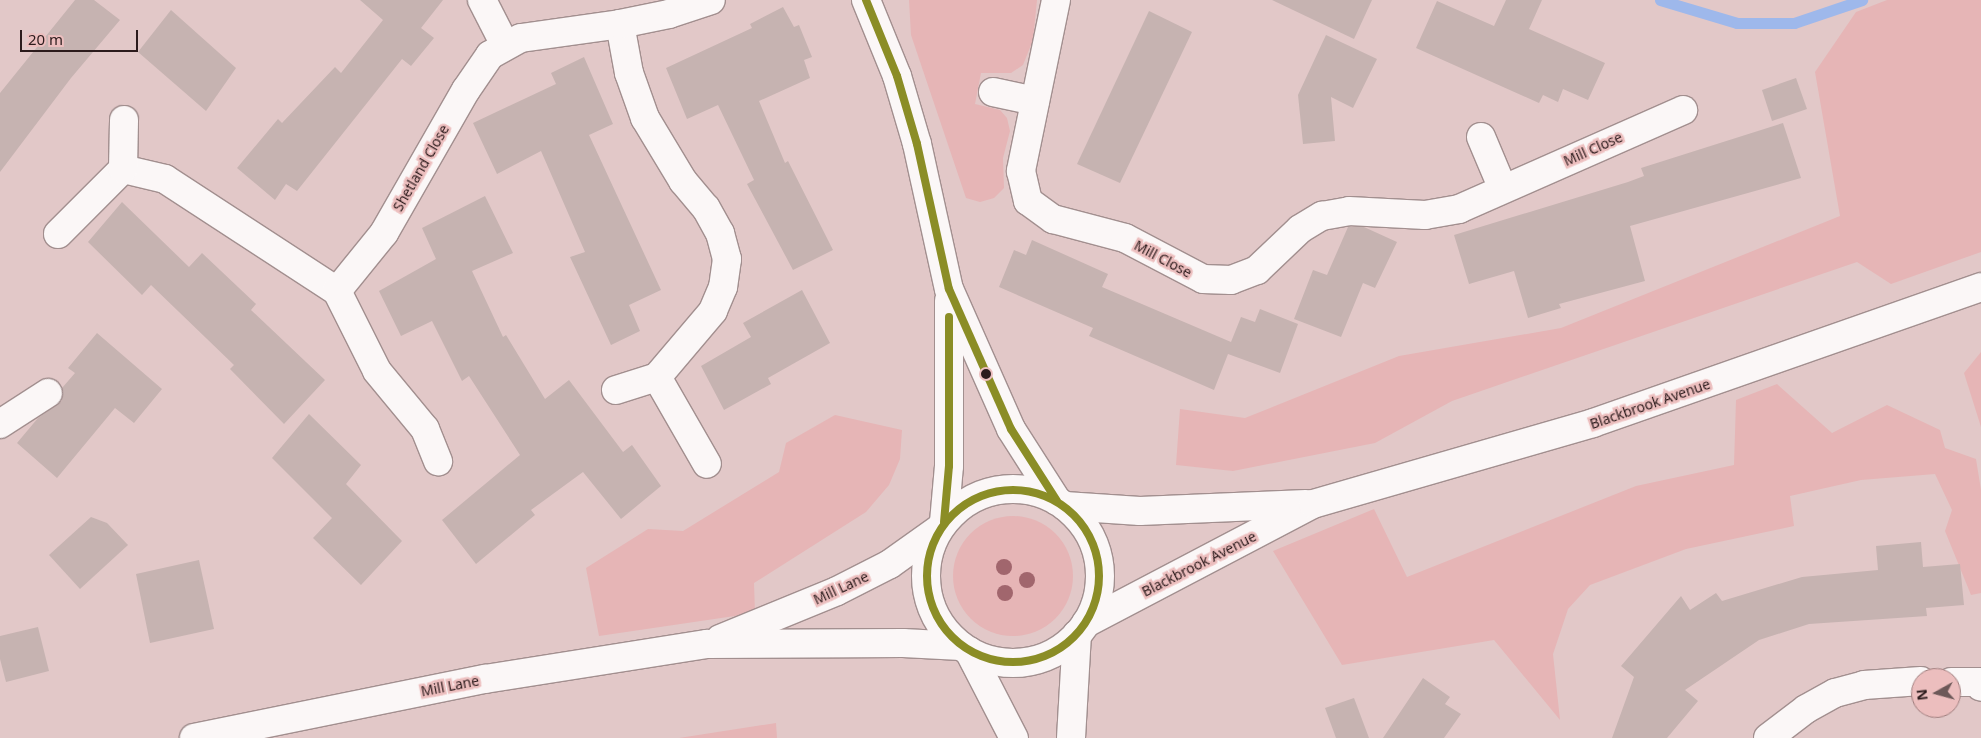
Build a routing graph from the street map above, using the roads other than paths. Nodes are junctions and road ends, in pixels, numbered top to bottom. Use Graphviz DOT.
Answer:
graph roads {
  1 [pos="482,0"];
  2 [pos="711,0"];
  3 [pos="866,0"];
  4 [pos="1056,0"];
  5 [pos="620,24"];
  6 [pos="505,45"];
  7 [pos="993,92"];
  8 [pos="1035,100"];
  9 [pos="1683,109"];
  10 [pos="124,120"];
  11 [pos="1482,137"];
  12 [pos="123,169"];
  13 [pos="1503,189"];
  14 [pos="58,234"];
  15 [pos="1981,287"];
  16 [pos="949,289"];
  17 [pos="337,291"];
  18 [pos="657,377"];
  19 [pos="616,390"];
  20 [pos="48,392"];
  21 [pos="0,424"];
  22 [pos="438,462"];
  23 [pos="707,464"];
  24 [pos="1061,503"];
  25 [pos="1313,504"];
  26 [pos="942,525"];
  27 [pos="1082,629"];
  28 [pos="707,644"];
  29 [pos="965,648"];
  30 [pos="1980,681"];
  31 [pos="1911,682"];
  32 [pos="1961,682"];
  33 [pos="194,738"];
  34 [pos="1014,738"];
  35 [pos="1071,738"];
  36 [pos="1768,738"];
  1 -- 6 [label="street"];
  2 -- 5 [label="street, Shetland Close"];
  3 -- 16 [label="street"];
  4 -- 8 [label="street, Mill Close"];
  5 -- 6 [label="street, Shetland Close"];
  5 -- 18 [label="street"];
  6 -- 17 [label="street, Shetland Close"];
  7 -- 8 [label="street"];
  8 -- 13 [label="street, Mill Close"];
  9 -- 13 [label="street, Mill Close"];
  10 -- 12 [label="street"];
  11 -- 13 [label="street"];
  12 -- 14 [label="street"];
  12 -- 17 [label="street"];
  15 -- 25 [label="street, Blackbrook Avenue"];
  16 -- 24 [label="street"];
  16 -- 26 [label="street"];
  17 -- 22 [label="street"];
  18 -- 19 [label="street"];
  18 -- 23 [label="street"];
  20 -- 21 [label="street"];
  24 -- 25 [label="street, Blackbrook Avenue"];
  24 -- 26 [label="street"];
  24 -- 27 [label="street"];
  25 -- 27 [label="street, Blackbrook Avenue"];
  26 -- 28 [label="street, Mill Lane"];
  26 -- 29 [label="street"];
  27 -- 29 [label="street"];
  27 -- 35 [label="street"];
  28 -- 29 [label="street, Mill Lane"];
  28 -- 33 [label="street, Mill Lane"];
  29 -- 34 [label="street"];
  30 -- 32 [label="street"];
  31 -- 36 [label="street"];
}
